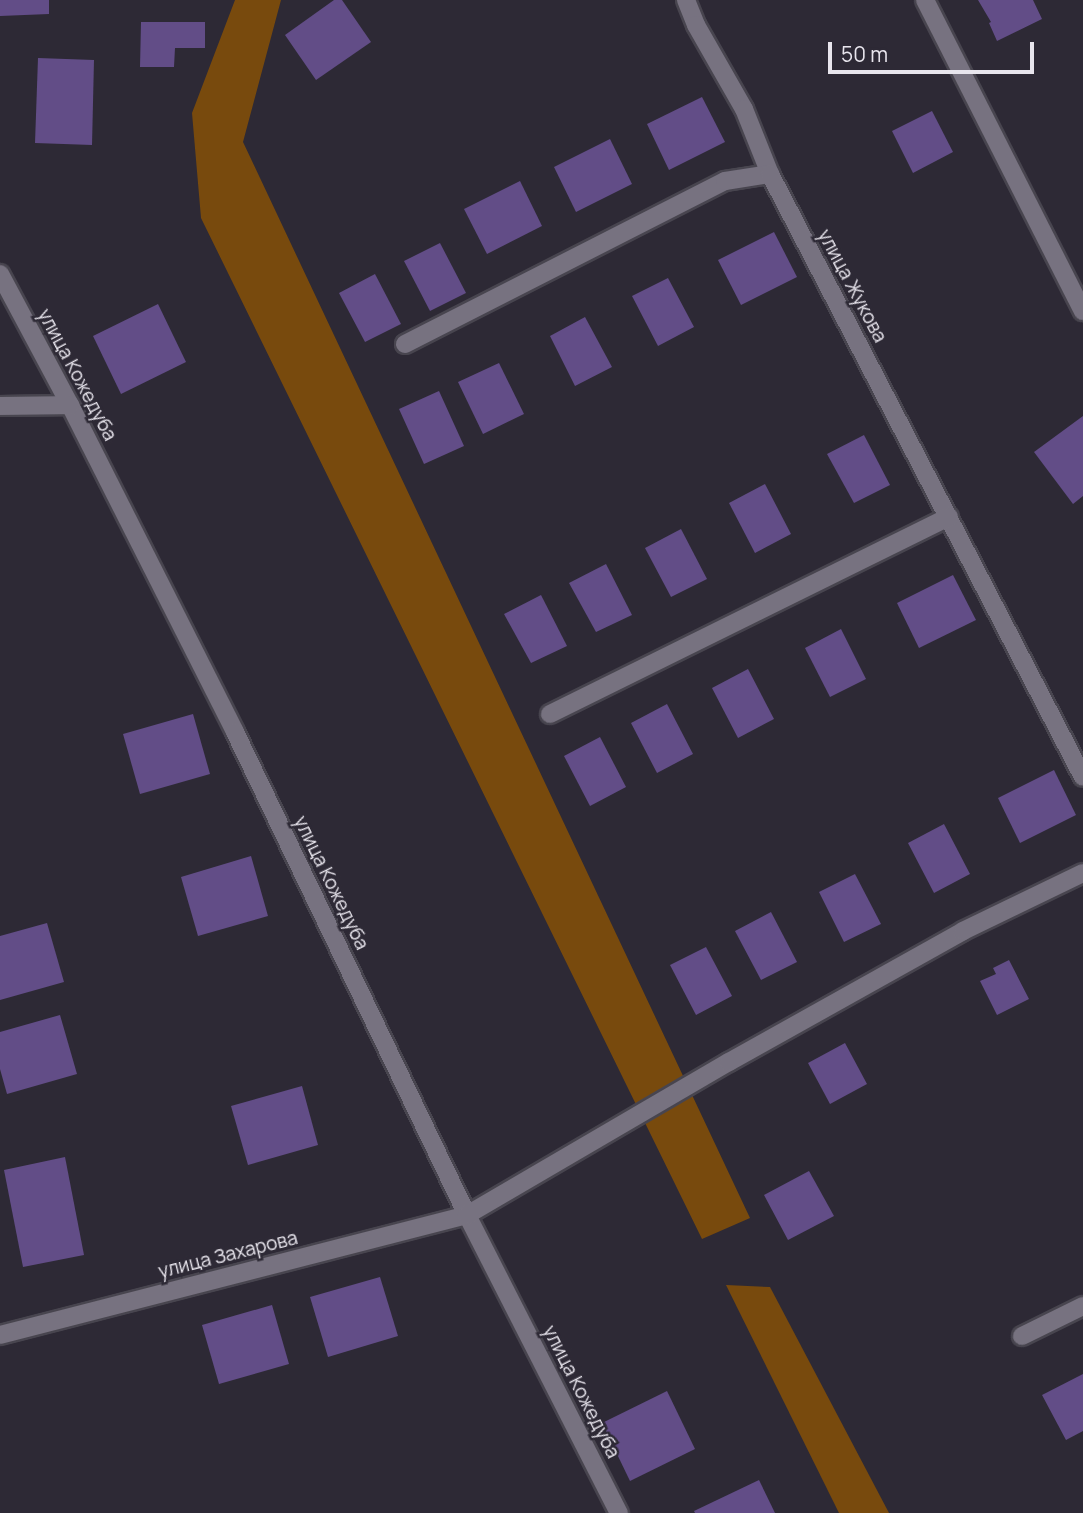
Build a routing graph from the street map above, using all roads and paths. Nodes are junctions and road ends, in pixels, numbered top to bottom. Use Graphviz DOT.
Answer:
graph roads {
  1 [pos="686,0"];
  2 [pos="925,0"];
  3 [pos="770,174"];
  4 [pos="0,274"];
  5 [pos="1083,311"];
  6 [pos="405,344"];
  7 [pos="71,405"];
  8 [pos="0,406"];
  9 [pos="949,517"];
  10 [pos="550,714"];
  11 [pos="1083,777"];
  12 [pos="1083,873"];
  13 [pos="467,1215"];
  14 [pos="1083,1306"];
  15 [pos="0,1335"];
  16 [pos="1022,1336"];
  17 [pos="619,1513"];
  1 -- 3 [label="street, улица Жукова"];
  2 -- 5 [label="street"];
  3 -- 6 [label="street"];
  3 -- 9 [label="street, улица Жукова"];
  4 -- 7 [label="street, улица Кожедуба"];
  7 -- 8 [label="street"];
  7 -- 13 [label="street, улица Кожедуба"];
  9 -- 10 [label="street"];
  9 -- 11 [label="street, улица Жукова"];
  12 -- 13 [label="street, улица Захарова"];
  13 -- 15 [label="street, улица Захарова"];
  13 -- 17 [label="street, улица Кожедуба"];
  14 -- 16 [label="street"];
}
